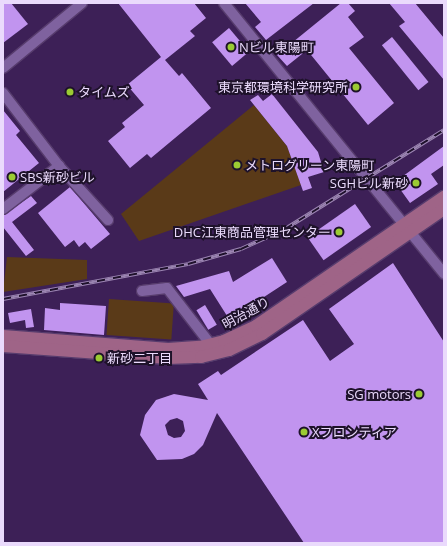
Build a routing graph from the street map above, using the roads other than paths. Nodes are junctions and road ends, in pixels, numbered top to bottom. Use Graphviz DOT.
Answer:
graph roads {
  1 [pos="82,3"];
  2 [pos="224,3"];
  3 [pos="3,68"];
  4 [pos="3,94"];
  5 [pos="59,166"];
  6 [pos="444,197"];
  7 [pos="3,209"];
  8 [pos="444,209"];
  9 [pos="108,220"];
  10 [pos="407,227"];
  11 [pos="444,274"];
  12 [pos="142,291"];
  13 [pos="3,336"];
  14 [pos="211,345"];
  15 [pos="3,346"];
  1 -- 3 [label="street"];
  2 -- 10 [label="street"];
  4 -- 5 [label="street"];
  5 -- 7 [label="street"];
  5 -- 9 [label="street"];
  6 -- 10 [label="main road, 明治通り"];
  8 -- 10 [label="main road, 明治通り"];
  10 -- 11 [label="street"];
  10 -- 14 [label="main road, 明治通り"];
  10 -- 15 [label="main road, 明治通り"];
  12 -- 14 [label="street"];
  13 -- 14 [label="main road, 明治通り"];
}
